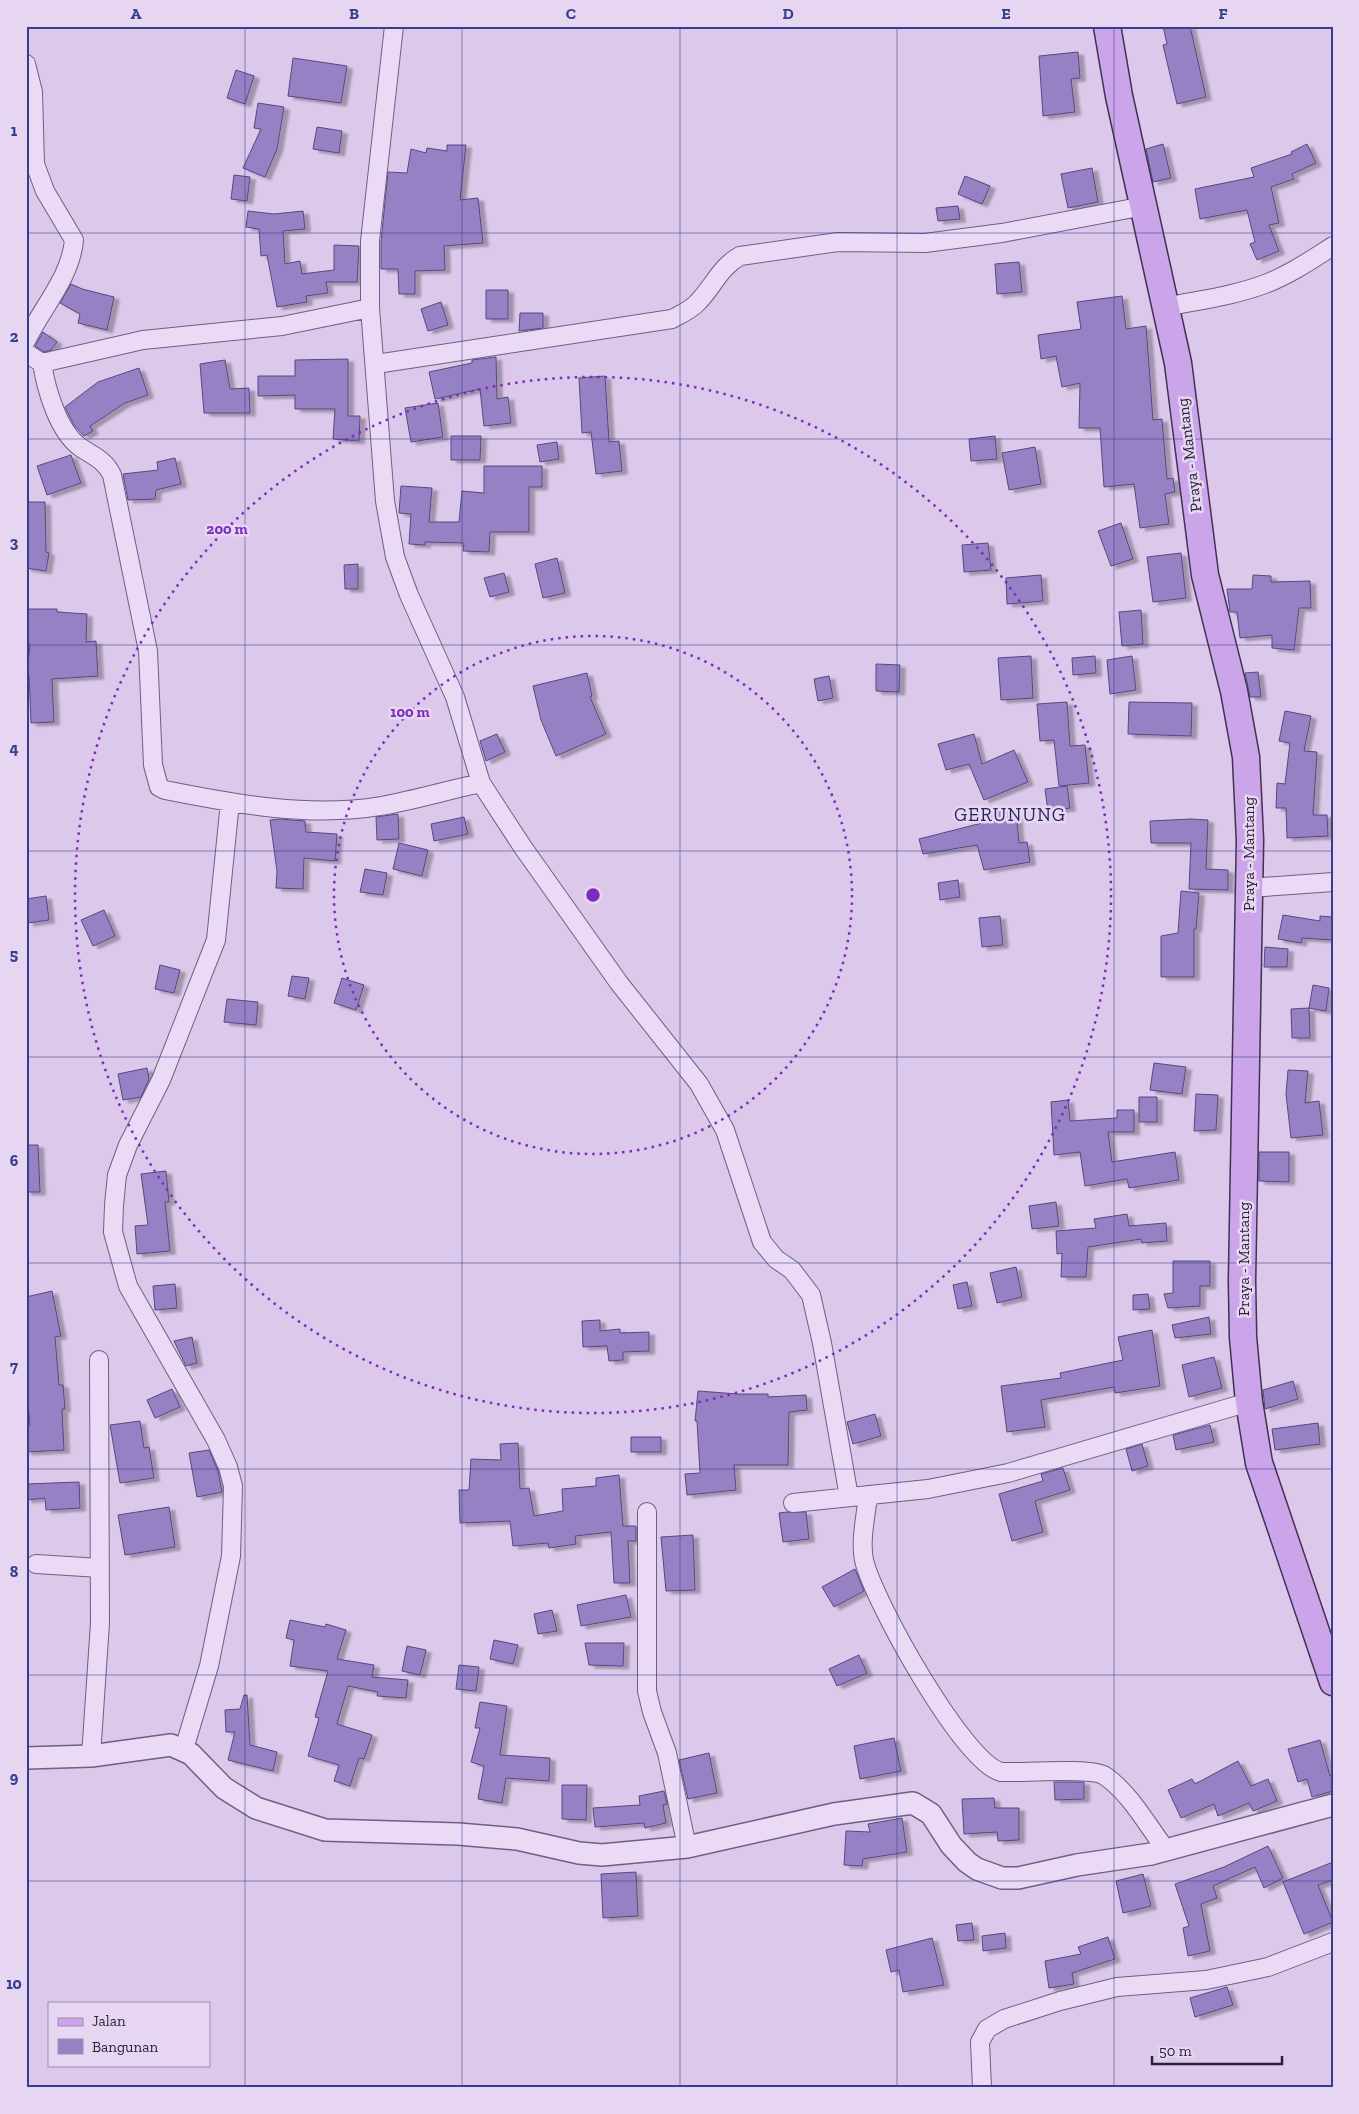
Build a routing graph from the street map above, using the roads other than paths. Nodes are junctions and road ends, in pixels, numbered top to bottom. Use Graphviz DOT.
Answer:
graph roads {
  1 [pos="394,26"];
  2 [pos="1107,26"];
  3 [pos="26,64"];
  4 [pos="1144,206"];
  5 [pos="1333,246"];
  6 [pos="1166,307"];
  7 [pos="370,308"];
  8 [pos="26,341"];
  9 [pos="26,353"];
  10 [pos="42,363"];
  11 [pos="376,364"];
  12 [pos="481,783"];
  13 [pos="230,802"];
  14 [pos="1333,882"];
  15 [pos="1249,888"];
  16 [pos="99,1360"];
  17 [pos="1249,1402"];
  18 [pos="868,1495"];
  19 [pos="849,1498"];
  20 [pos="793,1504"];
  21 [pos="647,1512"];
  22 [pos="36,1564"];
  23 [pos="100,1568"];
  24 [pos="1333,1682"];
  25 [pos="184,1749"];
  26 [pos="92,1756"];
  27 [pos="26,1758"];
  28 [pos="1333,1805"];
  29 [pos="687,1847"];
  30 [pos="1166,1850"];
  31 [pos="1333,1942"];
  32 [pos="982,2088"];
  1 -- 7 [label="street"];
  2 -- 4 [label="main road, Praya - Mantang"];
  3 -- 8 [label="street"];
  4 -- 6 [label="main road, Praya - Mantang"];
  4 -- 11 [label="street"];
  5 -- 6 [label="street"];
  6 -- 15 [label="main road, Praya - Mantang"];
  7 -- 10 [label="street"];
  7 -- 11 [label="street"];
  9 -- 10 [label="street"];
  10 -- 13 [label="street"];
  11 -- 12 [label="street"];
  12 -- 13 [label="street"];
  12 -- 19 [label="street"];
  13 -- 25 [label="street"];
  14 -- 15 [label="street"];
  15 -- 17 [label="main road, Praya - Mantang"];
  16 -- 23 [label="street"];
  17 -- 18 [label="street"];
  17 -- 24 [label="main road, Praya - Mantang"];
  18 -- 19 [label="street"];
  18 -- 30 [label="street"];
  19 -- 20 [label="street"];
  21 -- 29 [label="street"];
  22 -- 23 [label="street"];
  23 -- 26 [label="street"];
  25 -- 26 [label="street"];
  25 -- 29 [label="street"];
  26 -- 27 [label="street"];
  28 -- 30 [label="street"];
  29 -- 30 [label="street"];
  31 -- 32 [label="street"];
}
